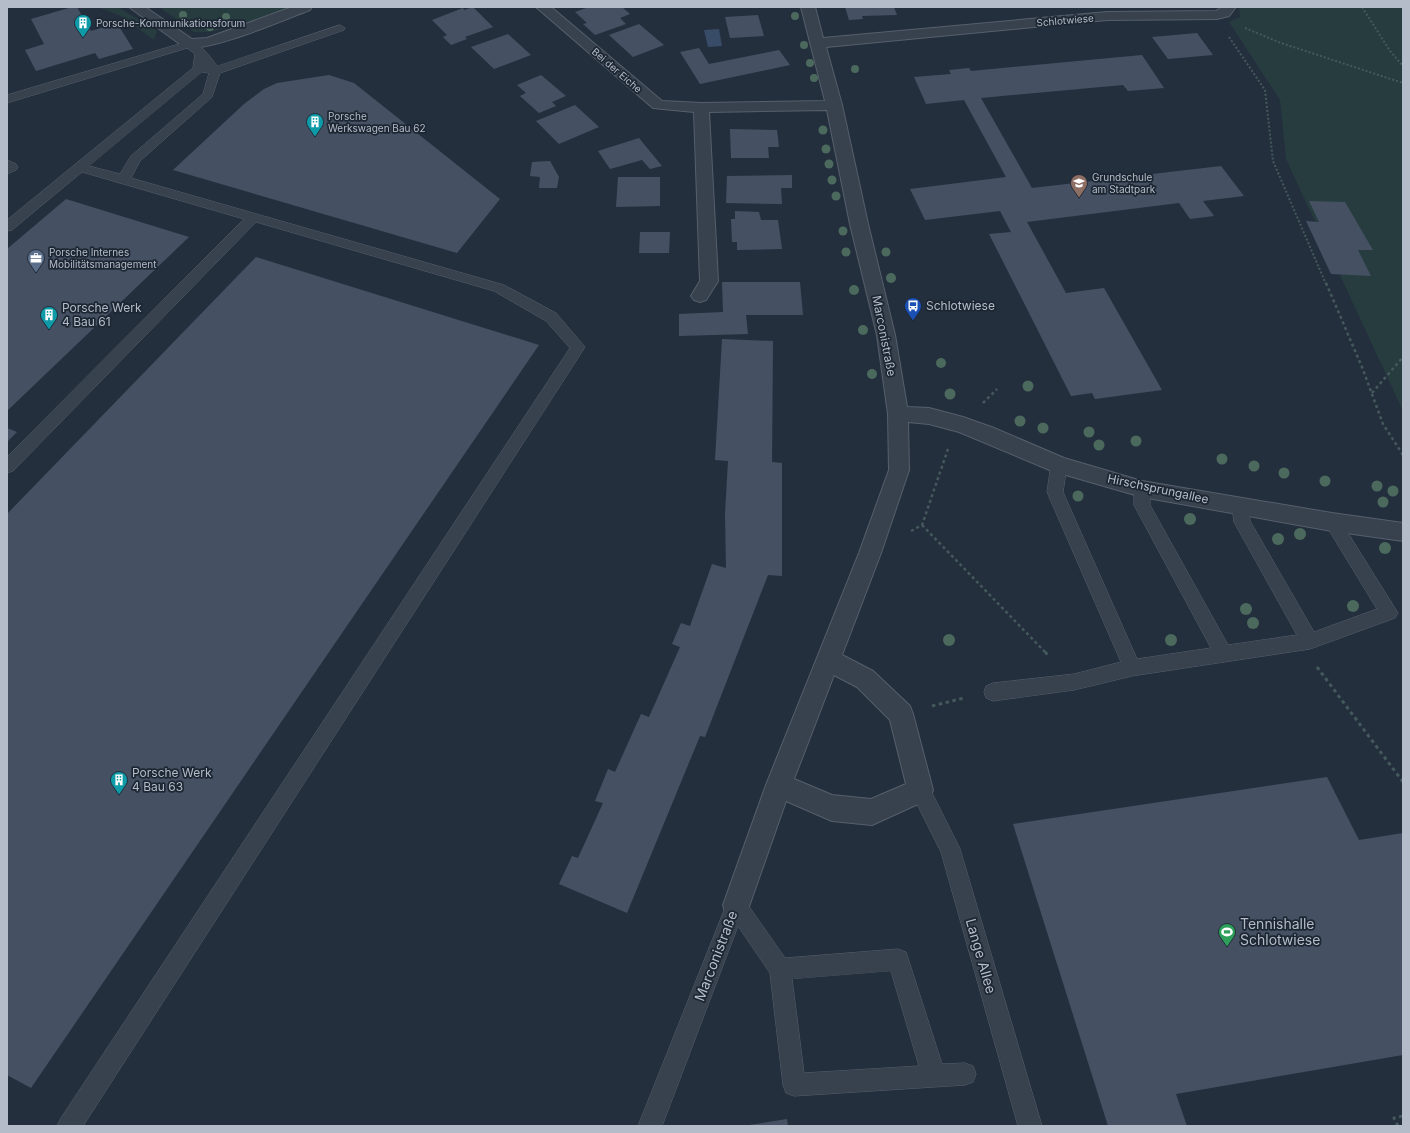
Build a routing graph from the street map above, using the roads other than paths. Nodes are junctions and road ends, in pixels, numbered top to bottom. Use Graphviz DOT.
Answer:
graph roads {
  1 [pos="136,7"];
  2 [pos="305,7"];
  3 [pos="543,7"];
  4 [pos="808,7"];
  5 [pos="1229,7"];
  6 [pos="1104,11"];
  7 [pos="340,28"];
  8 [pos="818,43"];
  9 [pos="189,44"];
  10 [pos="201,53"];
  11 [pos="198,69"];
  12 [pos="215,71"];
  13 [pos="7,99"];
  14 [pos="834,105"];
  15 [pos="701,108"];
  16 [pos="80,167"];
  17 [pos="123,180"];
  18 [pos="253,217"];
  19 [pos="7,227"];
  20 [pos="700,296"];
  21 [pos="898,414"];
  22 [pos="1059,465"];
  23 [pos="7,466"];
  24 [pos="1142,489"];
  25 [pos="1240,506"];
  26 [pos="1332,522"];
  27 [pos="1403,532"];
  28 [pos="1304,642"];
  29 [pos="1223,654"];
  30 [pos="829,660"];
  31 [pos="1132,668"];
  32 [pos="993,692"];
  33 [pos="779,785"];
  34 [pos="920,790"];
  35 [pos="736,905"];
  36 [pos="780,969"];
  37 [pos="965,1074"];
  38 [pos="934,1076"];
  39 [pos="69,1126"];
  40 [pos="650,1126"];
  41 [pos="1030,1126"];
  1 -- 9 [label="street"];
  2 -- 9 [label="street"];
  3 -- 15 [label="street, Bei der Eiche"];
  4 -- 8 [label="street, Marconistraße"];
  5 -- 6 [label="street, Schlotwiese"];
  6 -- 8 [label="street, Schlotwiese"];
  7 -- 12 [label="lane"];
  8 -- 14 [label="street, Marconistraße"];
  9 -- 10 [label="lane"];
  9 -- 13 [label="lane"];
  10 -- 11 [label="lane"];
  10 -- 12 [label="lane"];
  11 -- 12 [label="lane"];
  11 -- 16 [label="lane"];
  12 -- 17 [label="lane"];
  14 -- 15 [label="street, Bei der Eiche"];
  14 -- 21 [label="street, Marconistraße"];
  15 -- 20 [label="street"];
  16 -- 17 [label="lane"];
  16 -- 19 [label="lane"];
  17 -- 18 [label="lane"];
  18 -- 23 [label="lane"];
  18 -- 39 [label="lane"];
  21 -- 22 [label="street, Hirschsprungallee"];
  21 -- 30 [label="street, Marconistraße"];
  22 -- 24 [label="street, Hirschsprungallee"];
  22 -- 31 [label="lane"];
  24 -- 25 [label="street, Hirschsprungallee"];
  24 -- 29 [label="lane"];
  25 -- 26 [label="street, Hirschsprungallee"];
  25 -- 28 [label="lane"];
  26 -- 27 [label="street, Hirschsprungallee"];
  26 -- 28 [label="lane"];
  28 -- 29 [label="lane"];
  29 -- 31 [label="lane"];
  30 -- 33 [label="street, Marconistraße"];
  30 -- 34 [label="street"];
  31 -- 32 [label="lane"];
  33 -- 34 [label="street"];
  33 -- 35 [label="street, Marconistraße"];
  34 -- 41 [label="lane, Lange Allee"];
  35 -- 36 [label="lane"];
  35 -- 40 [label="lane, Marconistraße"];
  36 -- 38 [label="lane"];
  36 -- 38 [label="lane"];
  37 -- 38 [label="lane"];
}
